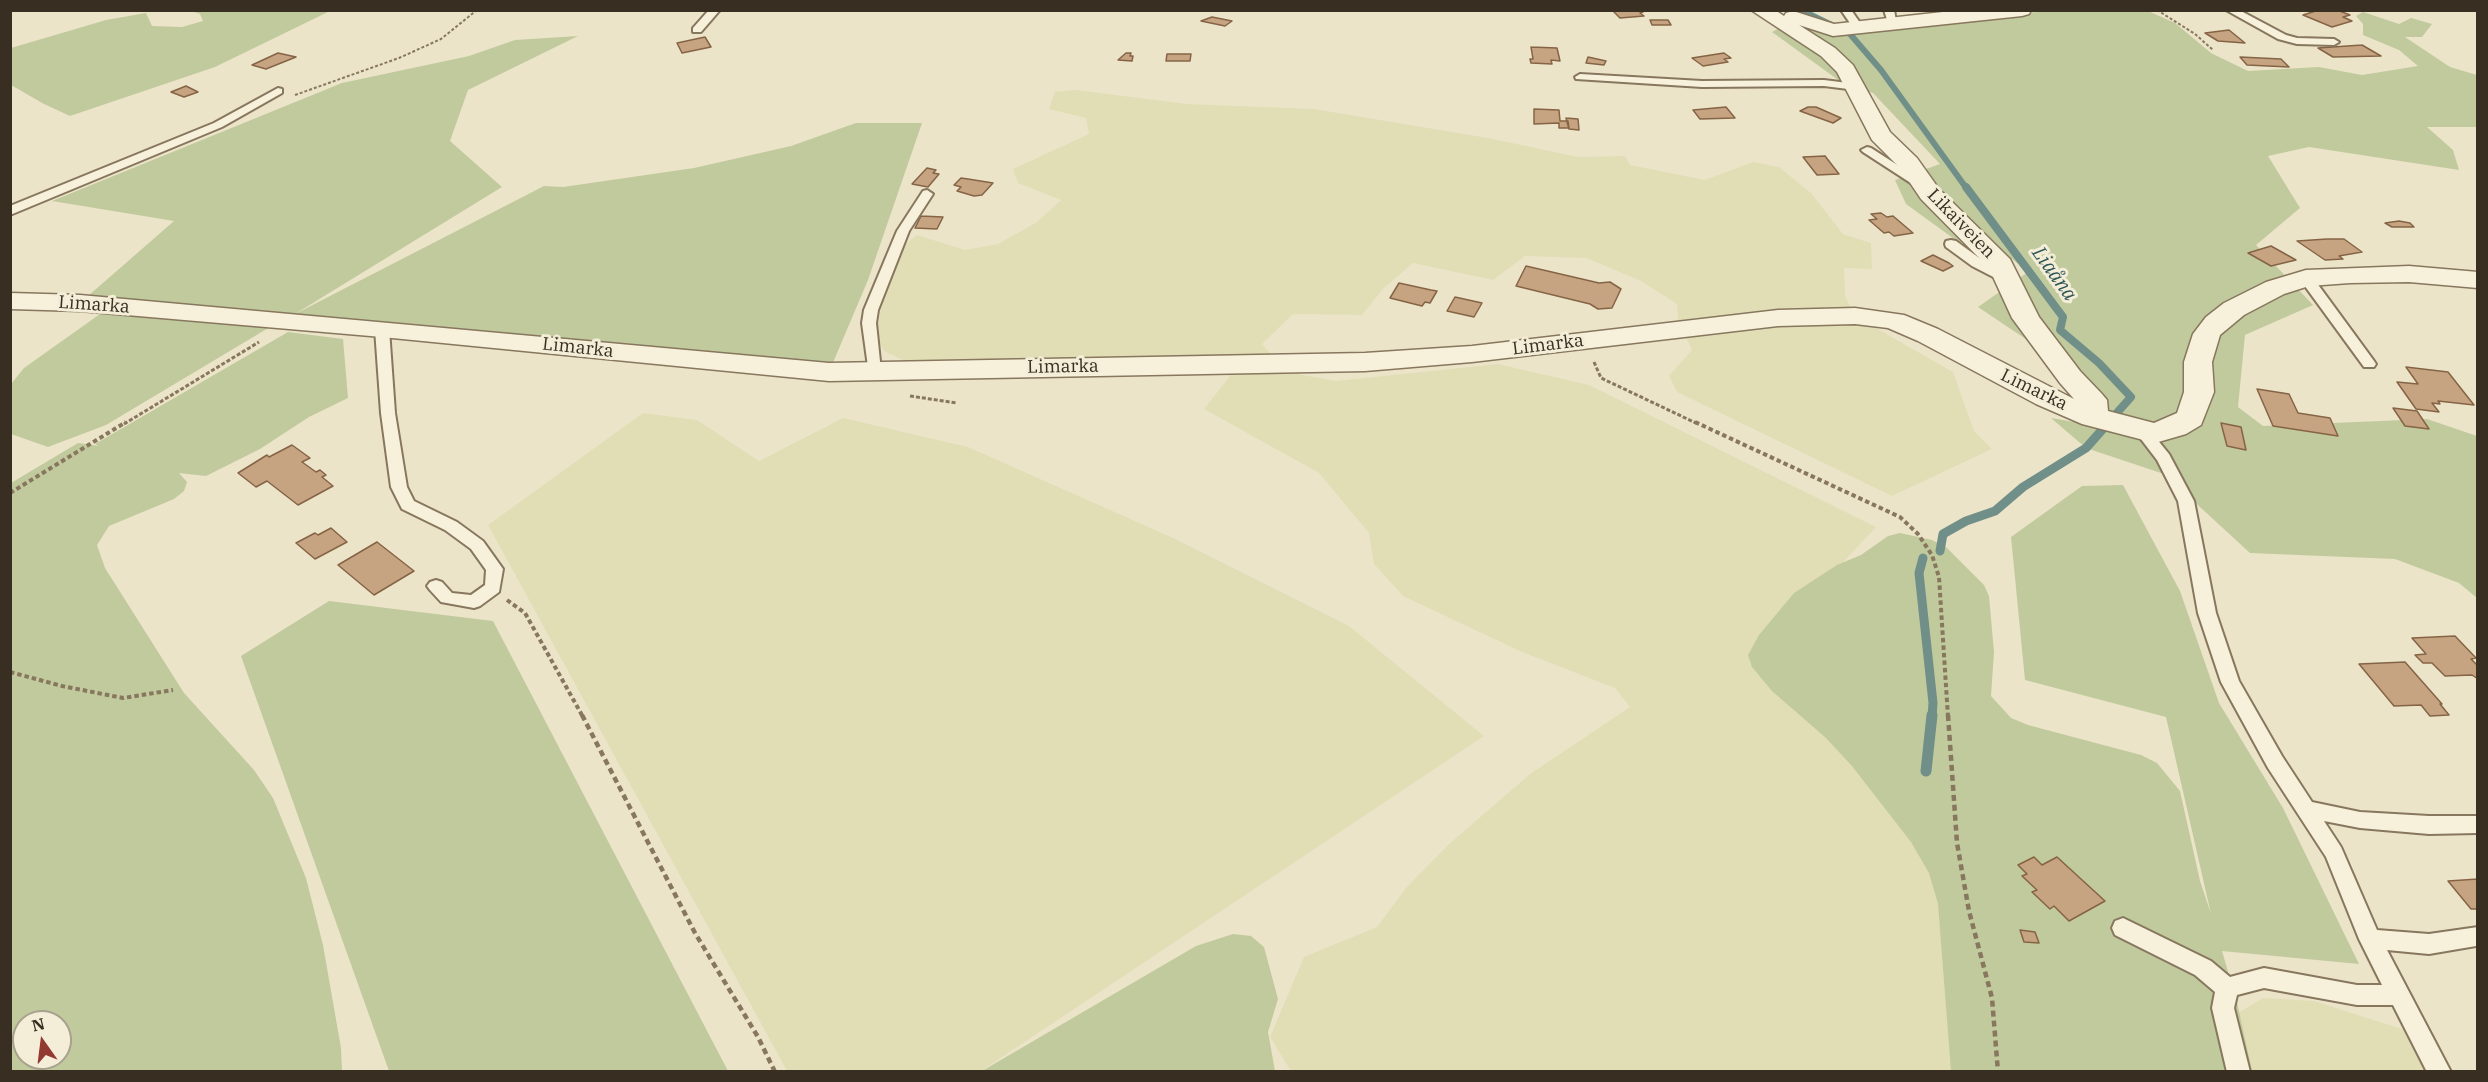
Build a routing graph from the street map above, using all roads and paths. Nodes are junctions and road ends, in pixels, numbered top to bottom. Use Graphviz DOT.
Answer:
graph roads {
  1 [pos="477,10"];
  2 [pos="715,10"];
  3 [pos="1760,10"];
  4 [pos="1772,10"];
  5 [pos="1838,10"];
  6 [pos="2022,10"];
  7 [pos="2157,10"];
  8 [pos="2231,10"];
  9 [pos="1891,17"];
  10 [pos="1852,18"];
  11 [pos="697,30"];
  12 [pos="2334,42"];
  13 [pos="2213,50"];
  14 [pos="1580,77"];
  15 [pos="1856,87"];
  16 [pos="282,95"];
  17 [pos="1867,150"];
  18 [pos="1924,186"];
  19 [pos="927,194"];
  20 [pos="10,211"];
  21 [pos="1951,244"];
  22 [pos="2306,278"];
  23 [pos="2008,279"];
  24 [pos="2478,280"];
  25 [pos="10,301"];
  26 [pos="292,321"];
  27 [pos="382,328"];
  28 [pos="1589,340"];
  29 [pos="2370,364"];
  30 [pos="874,372"];
  31 [pos="2093,417"];
  32 [pos="2142,430"];
  33 [pos="10,493"];
  34 [pos="436,586"];
  35 [pos="493,588"];
  36 [pos="10,672"];
  37 [pos="173,690"];
  38 [pos="2306,809"];
  39 [pos="2478,824"];
  40 [pos="2123,928"];
  41 [pos="2476,936"];
  42 [pos="2370,939"];
  43 [pos="2227,988"];
  44 [pos="2400,995"];
  45 [pos="775,1071"];
  46 [pos="1998,1071"];
  47 [pos="2239,1071"];
  48 [pos="2440,1071"];
  1 -- 16 [label="path"];
  2 -- 11 [label="lane"];
  3 -- 15 [label="street, Likaiveien"];
  4 -- 10 [label="street"];
  5 -- 10 [label="lane"];
  6 -- 9 [label="street"];
  7 -- 13 [label="path"];
  8 -- 12 [label="lane"];
  9 -- 10 [label="street"];
  14 -- 15 [label="lane"];
  15 -- 18 [label="street, Likaiveien"];
  16 -- 20 [label="lane"];
  17 -- 18 [label="lane"];
  18 -- 23 [label="street, Likaiveien"];
  19 -- 30 [label="lane"];
  21 -- 23 [label="lane"];
  22 -- 24 [label="street"];
  22 -- 29 [label="lane"];
  22 -- 32 [label="street"];
  23 -- 31 [label="street, Likaiveien"];
  25 -- 26 [label="street, Limarka"];
  26 -- 27 [label="street, Limarka"];
  26 -- 33 [label="path"];
  27 -- 30 [label="street, Limarka"];
  27 -- 35 [label="lane"];
  28 -- 30 [label="street, Limarka"];
  28 -- 31 [label="street, Limarka"];
  28 -- 46 [label="path"];
  31 -- 32 [label="street"];
  32 -- 38 [label="lane"];
  34 -- 35 [label="lane"];
  35 -- 45 [label="path"];
  36 -- 37 [label="path"];
  38 -- 39 [label="lane"];
  38 -- 42 [label="lane"];
  40 -- 43 [label="lane"];
  41 -- 42 [label="lane"];
  42 -- 44 [label="lane"];
  43 -- 44 [label="lane"];
  43 -- 47 [label="lane"];
  44 -- 48 [label="lane"];
}
